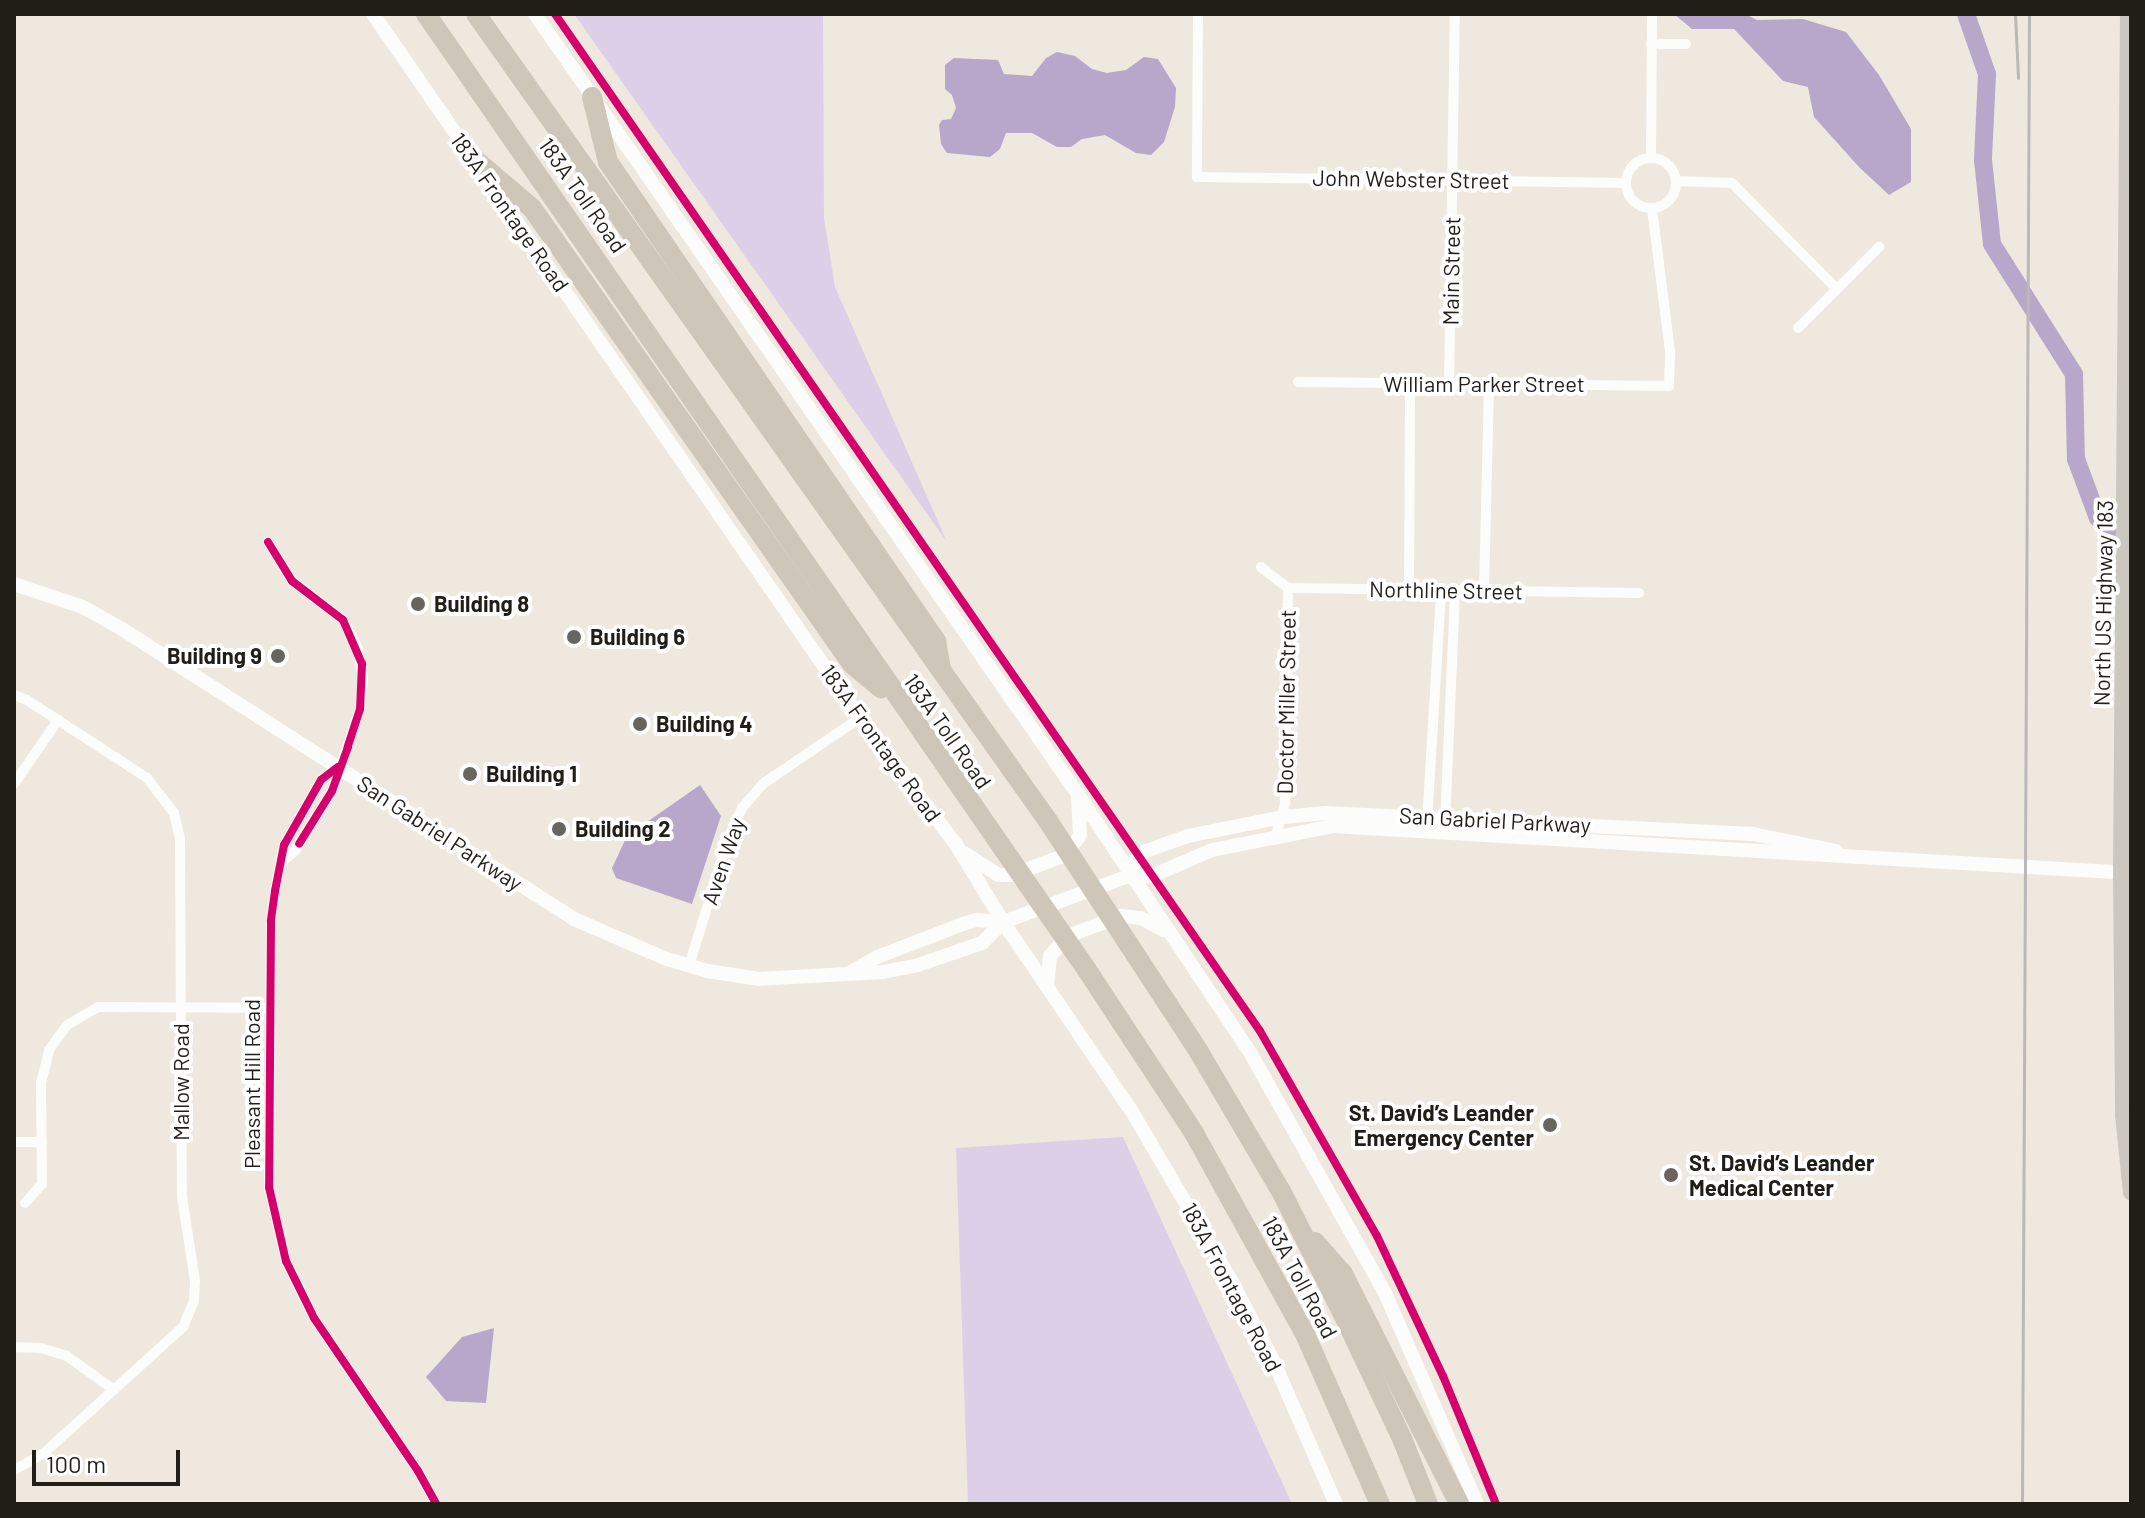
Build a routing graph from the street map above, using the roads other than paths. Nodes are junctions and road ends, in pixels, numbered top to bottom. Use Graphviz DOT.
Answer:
graph roads {
  1 [pos="373,14"];
  2 [pos="426,14"];
  3 [pos="476,14"];
  4 [pos="535,14"];
  5 [pos="1198,14"];
  6 [pos="1455,14"];
  7 [pos="1652,14"];
  8 [pos="2128,14"];
  9 [pos="1651,44"];
  10 [pos="1686,44"];
  11 [pos="592,97"];
  12 [pos="473,158"];
  13 [pos="1651,158"];
  14 [pos="1453,179"];
  15 [pos="1676,181"];
  16 [pos="1626,183"];
  17 [pos="1652,208"];
  18 [pos="2129,244"];
  19 [pos="1879,247"];
  20 [pos="1837,289"];
  21 [pos="1798,328"];
  22 [pos="1298,382"];
  23 [pos="1410,384"];
  24 [pos="1449,384"];
  25 [pos="1489,384"];
  26 [pos="268,542"];
  27 [pos="1261,567"];
  28 [pos="14,584"];
  29 [pos="1288,588"];
  30 [pos="1409,590"];
  31 [pos="1441,590"];
  32 [pos="1455,590"];
  33 [pos="1484,591"];
  34 [pos="1639,593"];
  35 [pos="943,676"];
  36 [pos="14,695"];
  37 [pos="899,702"];
  38 [pos="860,718"];
  39 [pos="58,720"];
  40 [pos="338,767"];
  41 [pos="14,784"];
  42 [pos="1077,793"];
  43 [pos="1283,817"];
  44 [pos="1427,824"];
  45 [pos="1445,825"];
  46 [pos="1276,835"];
  47 [pos="957,846"];
  48 [pos="2126,873"];
  49 [pos="1129,876"];
  50 [pos="1003,922"];
  51 [pos="1168,932"];
  52 [pos="689,966"];
  53 [pos="851,972"];
  54 [pos="1047,985"];
  55 [pos="180,1005"];
  56 [pos="270,1008"];
  57 [pos="14,1142"];
  58 [pos="42,1142"];
  59 [pos="2131,1193"];
  60 [pos="25,1203"];
  61 [pos="1295,1220"];
  62 [pos="14,1347"];
  63 [pos="114,1390"];
  64 [pos="1345,1422"];
  65 [pos="14,1470"];
  66 [pos="436,1504"];
  67 [pos="1336,1504"];
  68 [pos="1371,1504"];
  69 [pos="1380,1504"];
  70 [pos="1428,1504"];
  71 [pos="1459,1504"];
  72 [pos="1477,1504"];
  1 -- 12 [label="main road, 183A Frontage Road"];
  2 -- 37 [label="highway, 183A Toll Road"];
  3 -- 35 [label="highway, 183A Toll Road"];
  4 -- 11 [label="main road"];
  5 -- 14 [label="street, John Webster Street"];
  6 -- 14 [label="street, Main Street"];
  7 -- 9 [label="street"];
  8 -- 18 [label="main road, North US Highway 183"];
  9 -- 10 [label="street"];
  9 -- 13 [label="street"];
  11 -- 35 [label="highway"];
  11 -- 42 [label="main road"];
  12 -- 37 [label="highway"];
  12 -- 38 [label="main road, 183A Frontage Road"];
  13 -- 15 [label="street"];
  13 -- 16 [label="street"];
  14 -- 16 [label="street, John Webster Street"];
  14 -- 24 [label="street, Main Street"];
  15 -- 17 [label="street"];
  15 -- 20 [label="street"];
  16 -- 17 [label="street"];
  17 -- 25 [label="street, William Parker Street"];
  18 -- 48 [label="main road, North US Highway 183"];
  19 -- 20 [label="street"];
  20 -- 21 [label="street"];
  22 -- 23 [label="street, William Parker Street"];
  23 -- 24 [label="street, William Parker Street"];
  23 -- 30 [label="street"];
  24 -- 25 [label="street, William Parker Street"];
  25 -- 33 [label="street"];
  26 -- 40 [label="street, Pleasant Hill Road"];
  27 -- 29 [label="street"];
  28 -- 40 [label="main road, San Gabriel Parkway"];
  29 -- 30 [label="street, Northline Street"];
  29 -- 43 [label="street, Doctor Miller Street"];
  30 -- 31 [label="street, Northline Street"];
  31 -- 32 [label="street, Northline Street"];
  31 -- 44 [label="street"];
  32 -- 33 [label="street, Northline Street"];
  32 -- 45 [label="street"];
  33 -- 34 [label="street, Northline Street"];
  35 -- 61 [label="highway, 183A Toll Road"];
  36 -- 39 [label="street, Mallow Road"];
  37 -- 64 [label="highway, 183A Toll Road"];
  38 -- 47 [label="main road, 183A Frontage Road"];
  38 -- 52 [label="street, Aven Way"];
  39 -- 41 [label="street"];
  39 -- 55 [label="street, Mallow Road"];
  40 -- 52 [label="main road, San Gabriel Parkway"];
  40 -- 56 [label="street, Pleasant Hill Road"];
  42 -- 47 [label="main road"];
  42 -- 49 [label="main road"];
  43 -- 44 [label="main road, San Gabriel Parkway"];
  43 -- 46 [label="street, Doctor Miller Street"];
  43 -- 49 [label="main road, San Gabriel Parkway"];
  44 -- 45 [label="main road, San Gabriel Parkway"];
  44 -- 46 [label="main road, San Gabriel Parkway"];
  45 -- 48 [label="main road, San Gabriel Parkway"];
  46 -- 49 [label="main road, San Gabriel Parkway"];
  47 -- 50 [label="main road, 183A Frontage Road"];
  48 -- 59 [label="main road, North US Highway 183"];
  49 -- 50 [label="main road, San Gabriel Parkway"];
  49 -- 51 [label="main road"];
  50 -- 53 [label="main road, San Gabriel Parkway"];
  50 -- 53 [label="main road, San Gabriel Parkway"];
  50 -- 54 [label="main road, 183A Frontage Road"];
  51 -- 54 [label="main road"];
  51 -- 72 [label="main road"];
  52 -- 53 [label="main road, San Gabriel Parkway"];
  54 -- 67 [label="main road, 183A Frontage Road"];
  55 -- 56 [label="street"];
  55 -- 58 [label="street"];
  55 -- 63 [label="street, Mallow Road"];
  56 -- 66 [label="street, Pleasant Hill Road"];
  57 -- 58 [label="street"];
  58 -- 60 [label="street"];
  61 -- 70 [label="highway, 183A Toll Road"];
  61 -- 71 [label="highway"];
  62 -- 63 [label="street"];
  63 -- 65 [label="street, Mallow Road"];
  64 -- 68 [label="highway"];
  64 -- 69 [label="highway, 183A Toll Road"];
}
